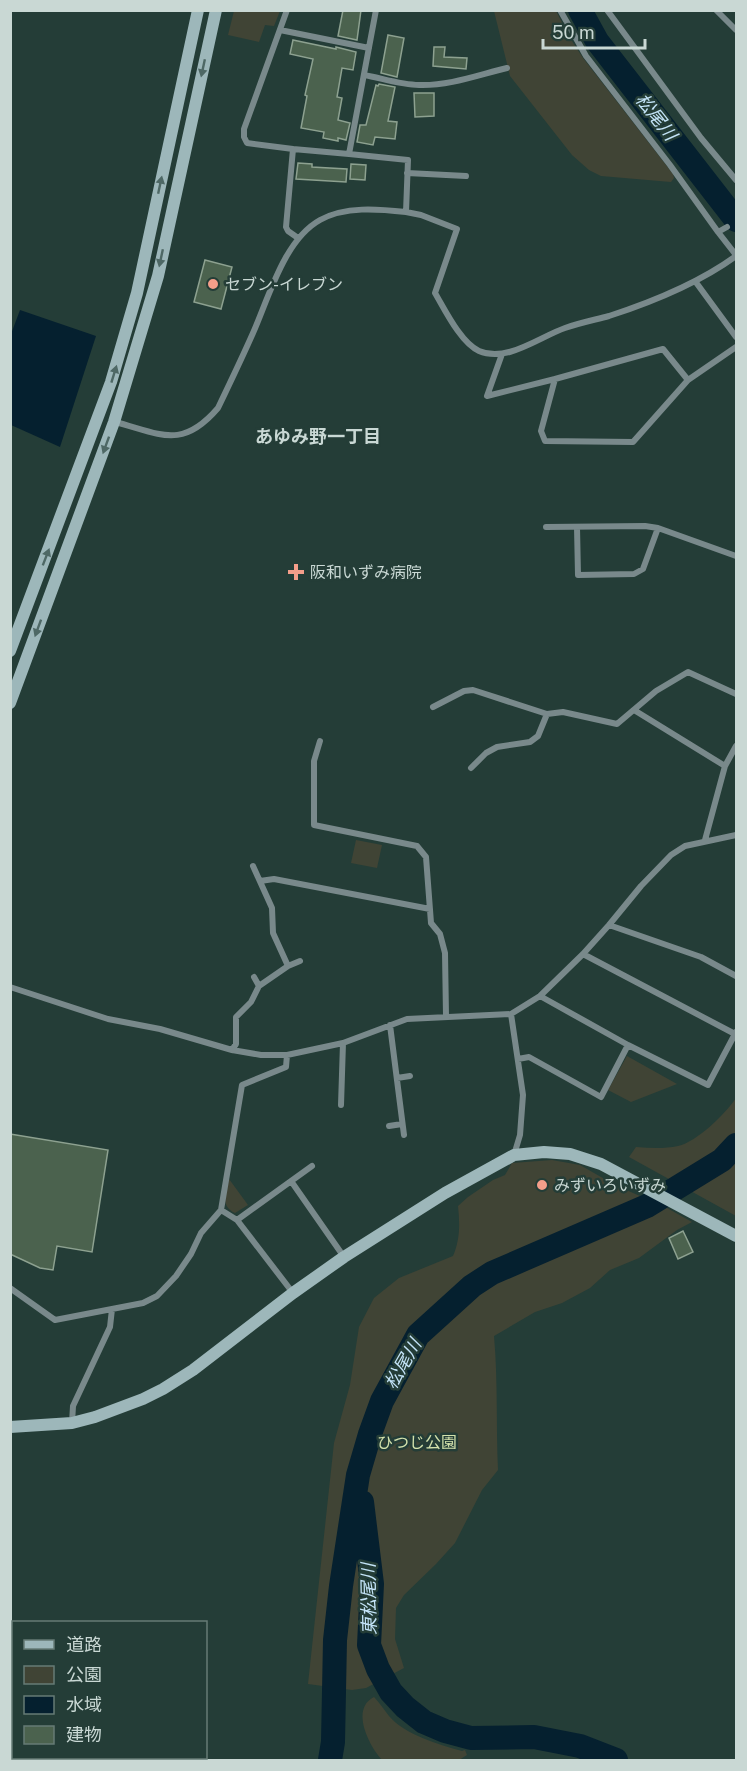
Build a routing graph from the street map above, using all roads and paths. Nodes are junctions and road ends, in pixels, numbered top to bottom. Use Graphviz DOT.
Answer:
graph roads {
  1 [pos="198,10"];
  2 [pos="216,10"];
  3 [pos="287,10"];
  4 [pos="376,10"];
  5 [pos="560,10"];
  6 [pos="607,10"];
  7 [pos="716,10"];
  8 [pos="280,30"];
  9 [pos="736,30"];
  10 [pos="369,48"];
  11 [pos="507,68"];
  12 [pos="364,75"];
  13 [pos="293,149"];
  14 [pos="349,154"];
  15 [pos="407,173"];
  16 [pos="466,176"];
  17 [pos="736,180"];
  18 [pos="406,212"];
  19 [pos="727,227"];
  20 [pos="718,232"];
  21 [pos="298,238"];
  22 [pos="736,256"];
  23 [pos="695,281"];
  24 [pos="736,338"];
  25 [pos="736,347"];
  26 [pos="502,354"];
  27 [pos="555,379"];
  28 [pos="688,380"];
  29 [pos="114,422"];
  30 [pos="577,526"];
  31 [pos="546,527"];
  32 [pos="658,528"];
  33 [pos="736,556"];
  34 [pos="10,651"];
  35 [pos="736,694"];
  36 [pos="10,703"];
  37 [pos="433,707"];
  38 [pos="634,710"];
  39 [pos="548,714"];
  40 [pos="320,741"];
  41 [pos="736,746"];
  42 [pos="725,766"];
  43 [pos="471,768"];
  44 [pos="736,835"];
  45 [pos="705,840"];
  46 [pos="253,866"];
  47 [pos="260,881"];
  48 [pos="430,909"];
  49 [pos="609,925"];
  50 [pos="583,954"];
  51 [pos="300,961"];
  52 [pos="288,966"];
  53 [pos="736,976"];
  54 [pos="254,977"];
  55 [pos="259,986"];
  56 [pos="10,987"];
  57 [pos="540,996"];
  58 [pos="511,1014"];
  59 [pos="446,1016"];
  60 [pos="390,1025"];
  61 [pos="736,1033"];
  62 [pos="343,1043"];
  63 [pos="628,1045"];
  64 [pos="232,1050"];
  65 [pos="287,1055"];
  66 [pos="518,1059"];
  67 [pos="410,1076"];
  68 [pos="397,1078"];
  69 [pos="340,1105"];
  70 [pos="402,1124"];
  71 [pos="389,1126"];
  72 [pos="404,1135"];
  73 [pos="514,1155"];
  74 [pos="312,1167"];
  75 [pos="291,1181"];
  76 [pos="220,1210"];
  77 [pos="237,1220"];
  78 [pos="736,1236"];
  79 [pos="344,1257"];
  80 [pos="10,1288"];
  81 [pos="292,1293"];
  82 [pos="112,1309"];
  83 [pos="72,1423"];
  84 [pos="10,1427"];
  34 -- 1 [label="street, one-way"];
  2 -- 29 [label="street, one-way"];
  3 -- 8 [label="street"];
  4 -- 10 [label="street"];
  5 -- 20 [label="street"];
  6 -- 17 [label="street"];
  7 -- 9 [label="street"];
  8 -- 10 [label="street"];
  8 -- 13 [label="street"];
  10 -- 12 [label="street"];
  11 -- 12 [label="street"];
  12 -- 14 [label="street"];
  13 -- 14 [label="street"];
  13 -- 21 [label="street"];
  14 -- 15 [label="street"];
  15 -- 16 [label="street"];
  15 -- 18 [label="street"];
  18 -- 21 [label="street"];
  18 -- 26 [label="street"];
  19 -- 20 [label="street"];
  20 -- 22 [label="street"];
  21 -- 29 [label="street"];
  22 -- 23 [label="street"];
  23 -- 24 [label="street"];
  23 -- 26 [label="street"];
  25 -- 28 [label="street"];
  26 -- 27 [label="street"];
  27 -- 28 [label="street"];
  27 -- 28 [label="street"];
  29 -- 36 [label="street, one-way"];
  30 -- 31 [label="street"];
  30 -- 32 [label="street"];
  30 -- 32 [label="street"];
  32 -- 33 [label="street"];
  35 -- 38 [label="street"];
  37 -- 39 [label="street"];
  38 -- 39 [label="street"];
  38 -- 42 [label="street"];
  39 -- 43 [label="street"];
  40 -- 48 [label="street"];
  41 -- 42 [label="street"];
  42 -- 45 [label="street"];
  44 -- 45 [label="street"];
  45 -- 49 [label="street"];
  46 -- 47 [label="street"];
  47 -- 48 [label="street"];
  47 -- 52 [label="street"];
  48 -- 59 [label="street"];
  49 -- 50 [label="street"];
  49 -- 53 [label="street"];
  50 -- 57 [label="street"];
  50 -- 61 [label="street"];
  51 -- 52 [label="street"];
  52 -- 55 [label="street"];
  54 -- 55 [label="street"];
  55 -- 64 [label="street"];
  56 -- 64 [label="street"];
  57 -- 58 [label="street"];
  57 -- 63 [label="street"];
  58 -- 59 [label="street"];
  58 -- 66 [label="street"];
  59 -- 60 [label="street"];
  60 -- 62 [label="street"];
  60 -- 68 [label="street"];
  61 -- 63 [label="street"];
  62 -- 65 [label="street"];
  62 -- 69 [label="street"];
  63 -- 66 [label="street"];
  64 -- 65 [label="street"];
  65 -- 76 [label="street"];
  66 -- 73 [label="street"];
  67 -- 68 [label="street"];
  68 -- 70 [label="street"];
  70 -- 71 [label="street"];
  70 -- 72 [label="street"];
  73 -- 78 [label="street"];
  73 -- 79 [label="street"];
  74 -- 75 [label="street"];
  75 -- 77 [label="street"];
  75 -- 79 [label="street"];
  76 -- 77 [label="street"];
  76 -- 82 [label="street"];
  77 -- 81 [label="street"];
  79 -- 81 [label="street"];
  80 -- 82 [label="street"];
  81 -- 83 [label="street"];
  82 -- 83 [label="street"];
  83 -- 84 [label="street"];
}
